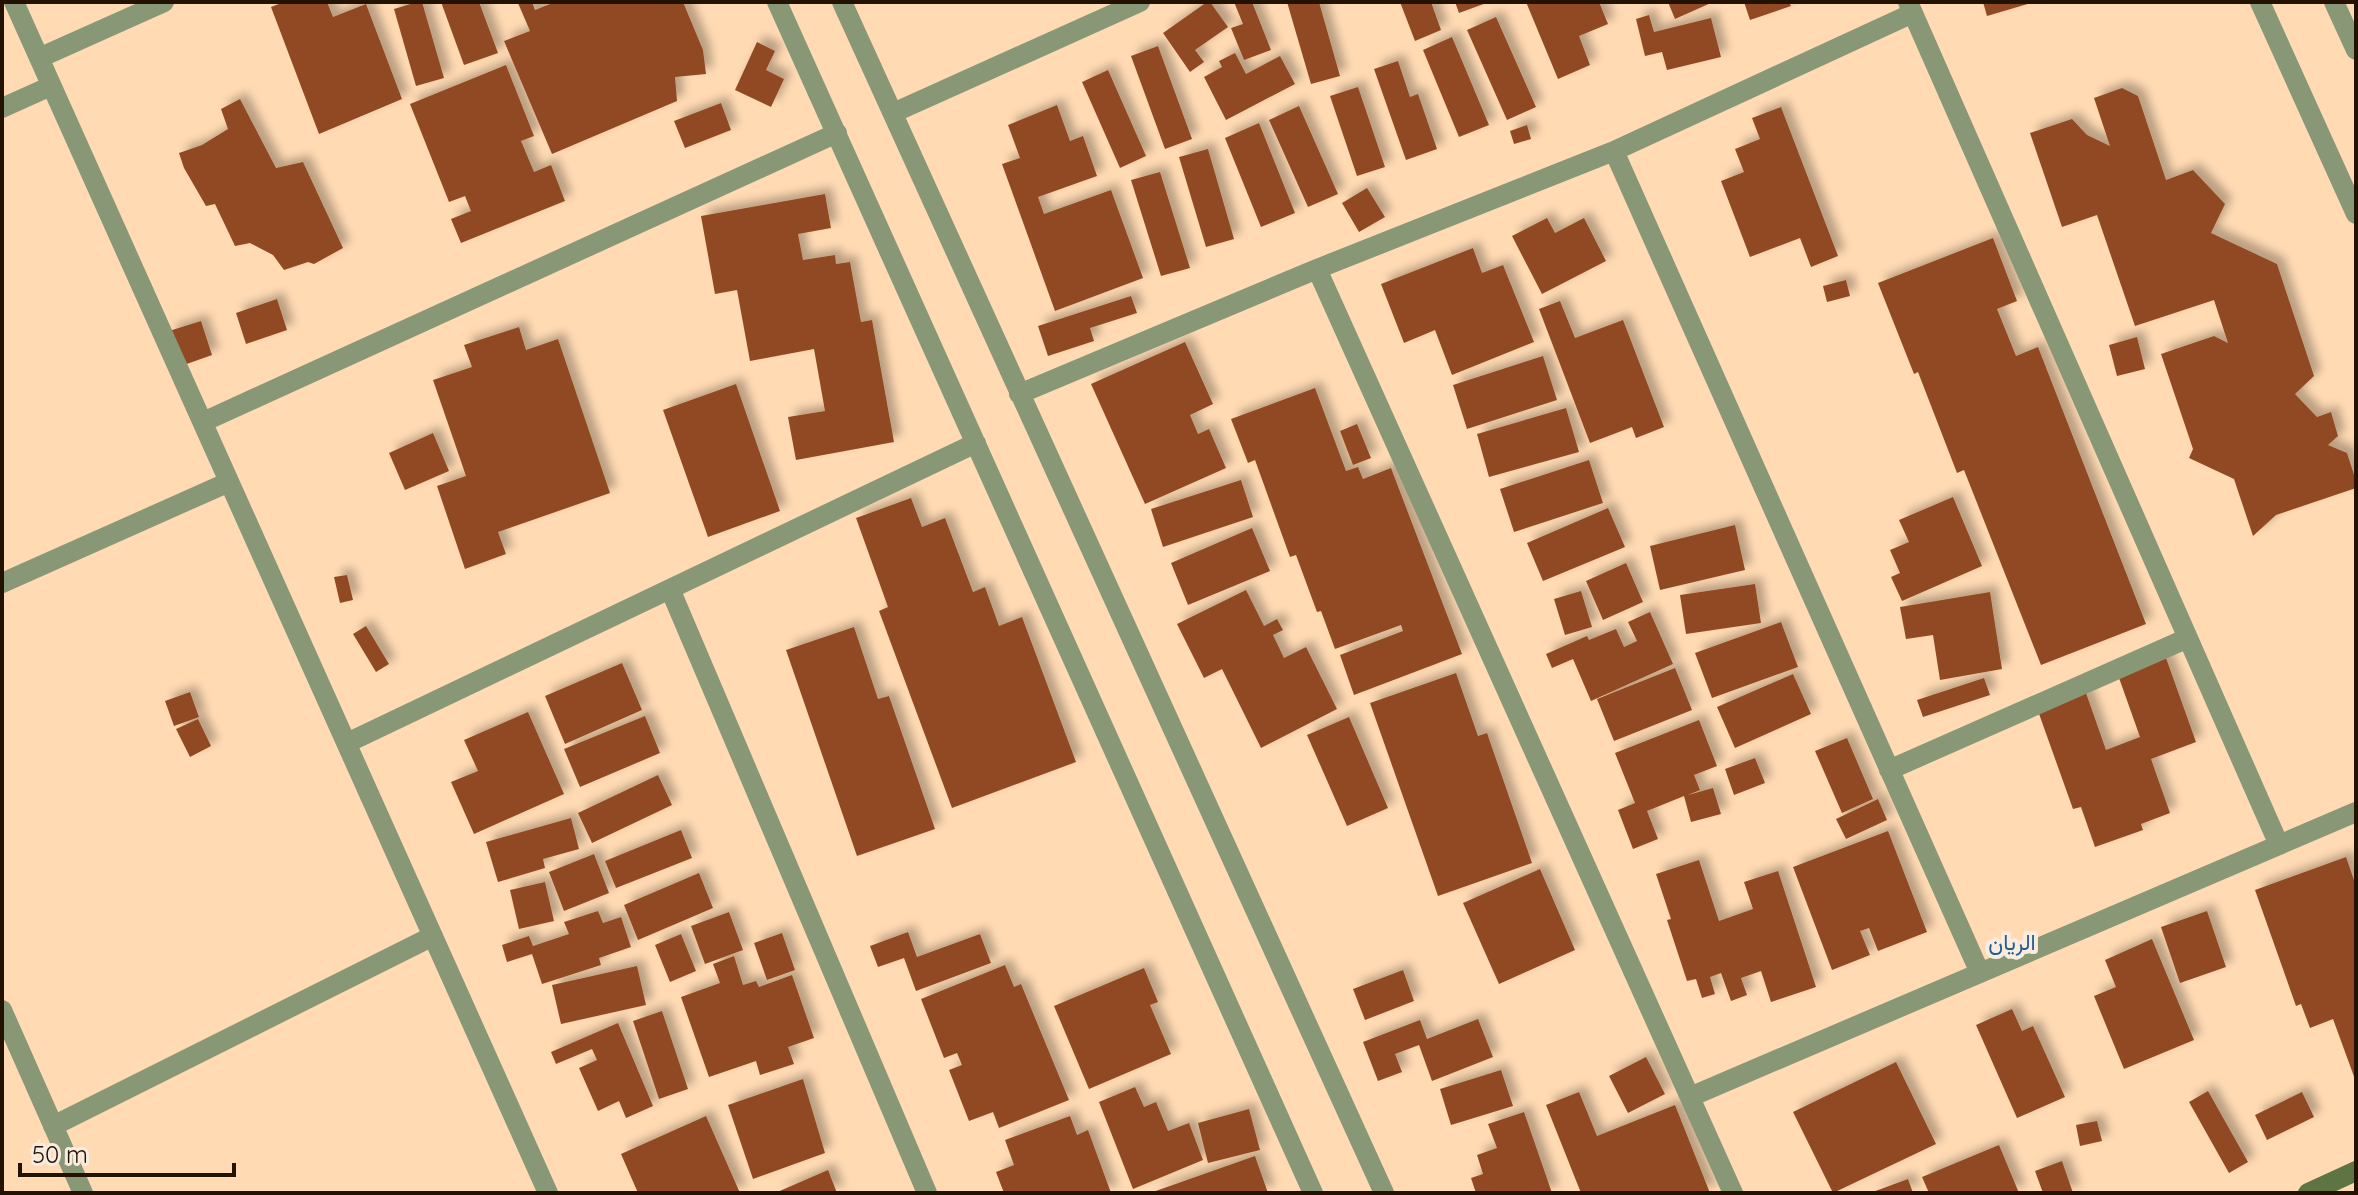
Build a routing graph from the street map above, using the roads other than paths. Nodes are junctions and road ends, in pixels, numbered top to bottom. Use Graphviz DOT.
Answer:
graph roads {
  1 [pos="14,2"];
  2 [pos="164,2"];
  3 [pos="777,2"];
  4 [pos="842,2"];
  5 [pos="1140,2"];
  6 [pos="2260,2"];
  7 [pos="2334,2"];
  8 [pos="1911,7"];
  9 [pos="2356,50"];
  10 [pos="39,58"];
  11 [pos="51,86"];
  12 [pos="2,108"];
  13 [pos="893,113"];
  14 [pos="837,133"];
  15 [pos="1614,151"];
  16 [pos="2356,214"];
  17 [pos="1317,269"];
  18 [pos="1019,394"];
  19 [pos="203,422"];
  20 [pos="976,443"];
  21 [pos="229,482"];
  22 [pos="2,583"];
  23 [pos="670,589"];
  24 [pos="2188,638"];
  25 [pos="347,743"];
  26 [pos="1889,770"];
  27 [pos="2356,812"];
  28 [pos="2279,845"];
  29 [pos="433,936"];
  30 [pos="1980,973"];
  31 [pos="2,1010"];
  32 [pos="1690,1097"];
  33 [pos="53,1126"];
  34 [pos="2356,1171"];
  35 [pos="83,1193"];
  36 [pos="548,1193"];
  37 [pos="927,1193"];
  38 [pos="1313,1193"];
  39 [pos="1384,1193"];
  40 [pos="1733,1193"];
  41 [pos="2308,1193"];
  1 -- 10 [label="street"];
  2 -- 10 [label="street"];
  3 -- 14 [label="street"];
  4 -- 13 [label="street"];
  5 -- 13 [label="street"];
  6 -- 16 [label="street"];
  7 -- 9 [label="street"];
  8 -- 15 [label="street"];
  8 -- 24 [label="street"];
  10 -- 11 [label="street"];
  11 -- 12 [label="street"];
  11 -- 19 [label="street"];
  13 -- 18 [label="street"];
  14 -- 19 [label="street"];
  14 -- 20 [label="street"];
  15 -- 17 [label="street"];
  15 -- 26 [label="street"];
  17 -- 18 [label="street"];
  17 -- 32 [label="street"];
  18 -- 39 [label="street"];
  19 -- 21 [label="street"];
  20 -- 23 [label="street"];
  20 -- 38 [label="street"];
  21 -- 22 [label="street"];
  21 -- 25 [label="street"];
  23 -- 25 [label="street"];
  23 -- 37 [label="street"];
  24 -- 26 [label="street"];
  24 -- 28 [label="street"];
  25 -- 29 [label="street"];
  26 -- 30 [label="street"];
  27 -- 28 [label="street"];
  28 -- 30 [label="street"];
  29 -- 33 [label="street"];
  29 -- 36 [label="street"];
  30 -- 32 [label="street"];
  31 -- 33 [label="street"];
  32 -- 40 [label="street"];
  33 -- 35 [label="street"];
  34 -- 41 [label="street"];
}
